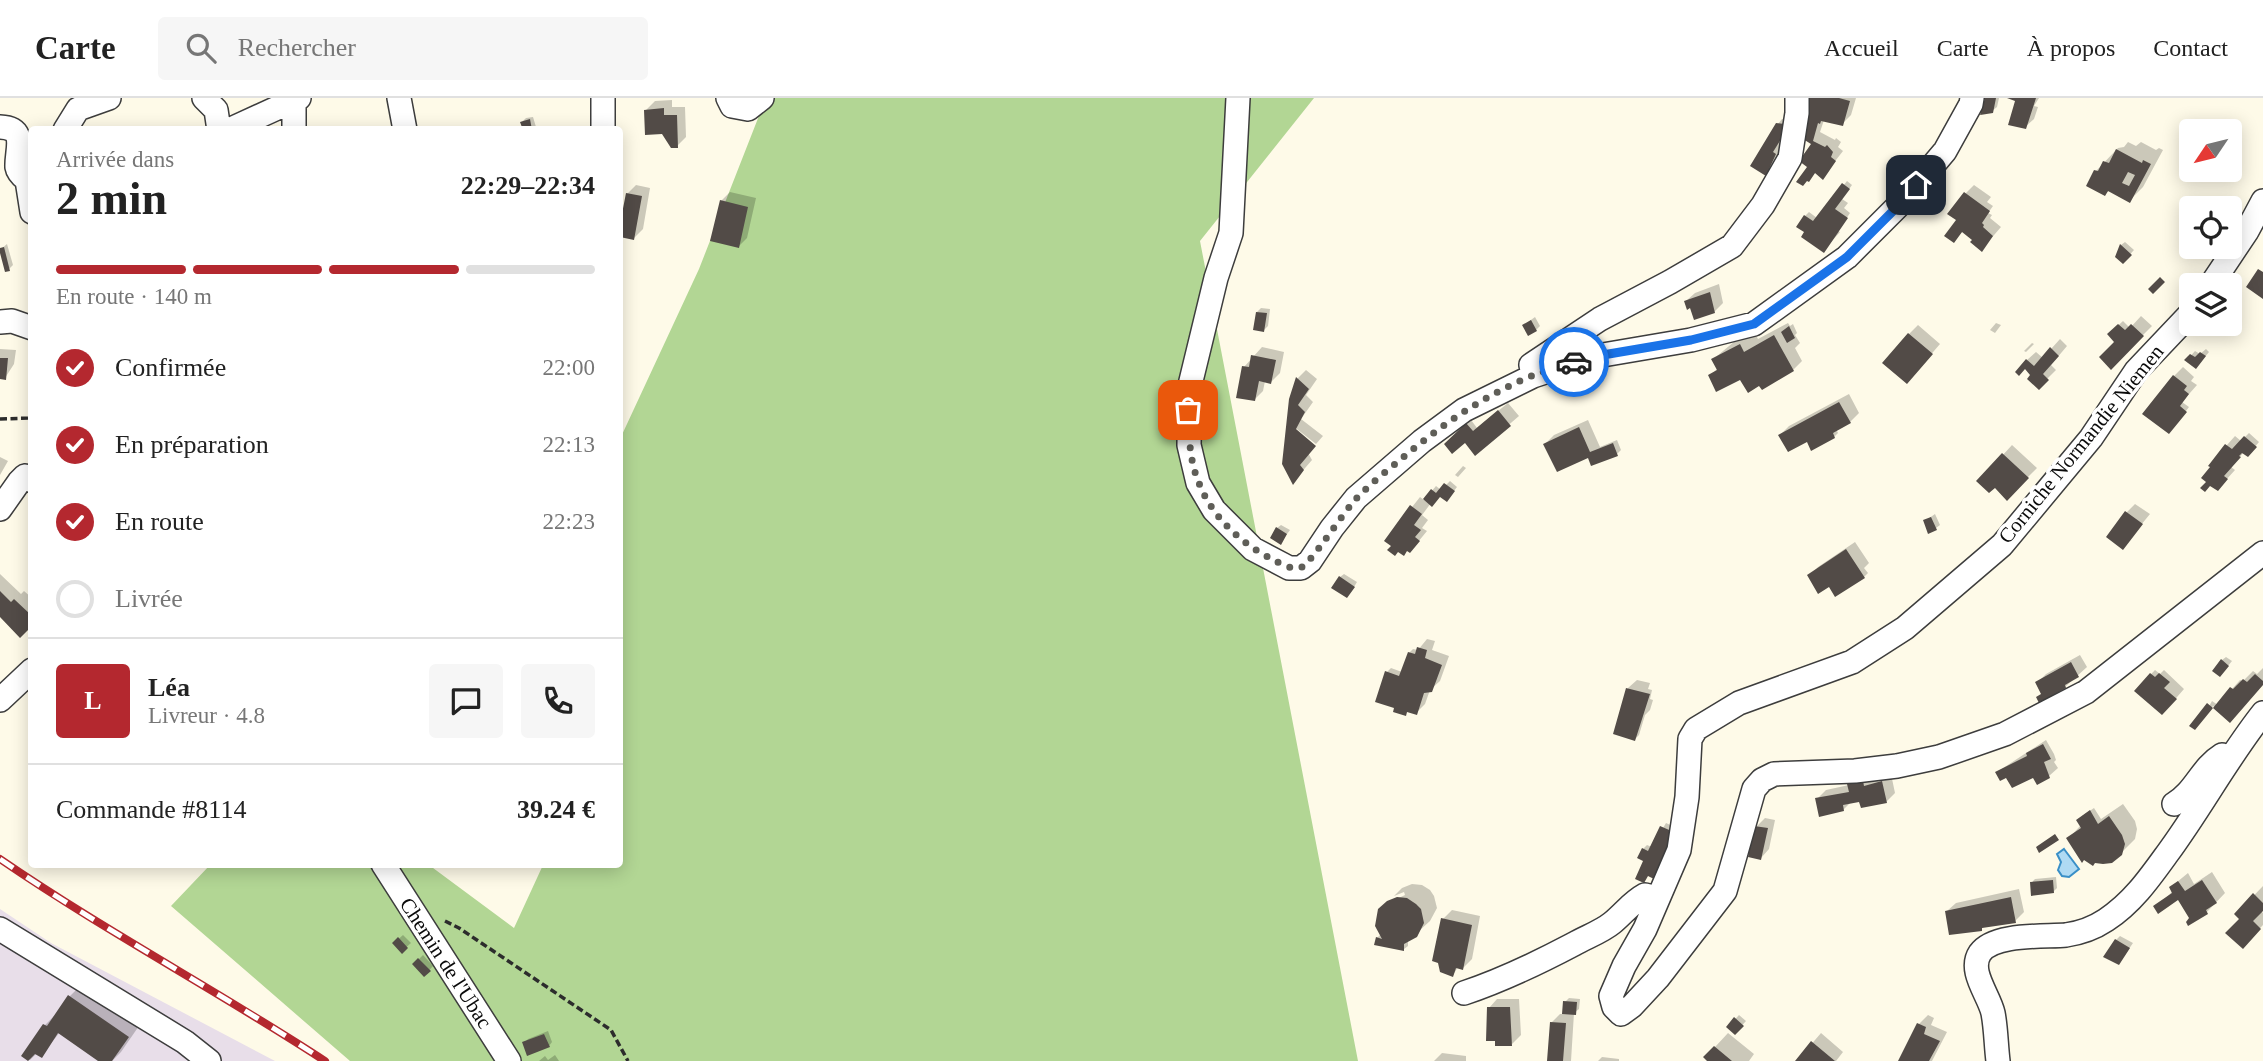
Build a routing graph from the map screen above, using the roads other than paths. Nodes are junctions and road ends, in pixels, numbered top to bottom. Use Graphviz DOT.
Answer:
graph roads {
  1 [pos="109,98"];
  2 [pos="204,98"];
  3 [pos="399,98"];
  4 [pos="603,98"];
  5 [pos="729,98"];
  6 [pos="762,98"];
  7 [pos="1238,98"];
  8 [pos="1797,98"];
  9 [pos="1972,98"];
  10 [pos="297,99"];
  11 [pos="67,126"];
  12 [pos="218,126"];
  13 [pos="238,126"];
  14 [pos="294,126"];
  15 [pos="404,126"];
  16 [pos="603,126"];
  17 [pos="0,127"];
  18 [pos="28,180"];
  19 [pos="2263,201"];
  20 [pos="2219,273"];
  21 [pos="0,322"];
  22 [pos="2179,326"];
  23 [pos="28,327"];
  24 [pos="1533,376"];
  25 [pos="28,479"];
  26 [pos="0,509"];
  27 [pos="2263,553"];
  28 [pos="28,674"];
  29 [pos="0,699"];
  30 [pos="2263,713"];
  31 [pos="2233,754"];
  32 [pos="2174,804"];
  33 [pos="386,868"];
  34 [pos="1657,898"];
  35 [pos="0,929"];
  36 [pos="1464,993"];
  37 [pos="190,1052"];
  38 [pos="209,1061"];
  39 [pos="509,1061"];
  40 [pos="1998,1061"];
  1 -- 11 [label="street"];
  2 -- 12 [label="street"];
  3 -- 15 [label="street"];
  4 -- 16 [label="street"];
  5 -- 6 [label="street"];
  7 -- 24 [label="street"];
  8 -- 24 [label="street"];
  9 -- 24 [label="street"];
  10 -- 13 [label="street"];
  10 -- 14 [label="street"];
  17 -- 18 [label="street"];
  19 -- 20 [label="street"];
  21 -- 23 [label="street"];
  22 -- 34 [label="street, Corniche Normandie Niemen"];
  25 -- 26 [label="street"];
  27 -- 34 [label="street, Corniche Normandie Niemen"];
  28 -- 29 [label="street"];
  30 -- 31 [label="street"];
  31 -- 32 [label="street"];
  31 -- 40 [label="street"];
  33 -- 39 [label="street, Chemin de l'Ubac"];
  34 -- 36 [label="street"];
  35 -- 37 [label="street"];
  37 -- 38 [label="street"];
}
